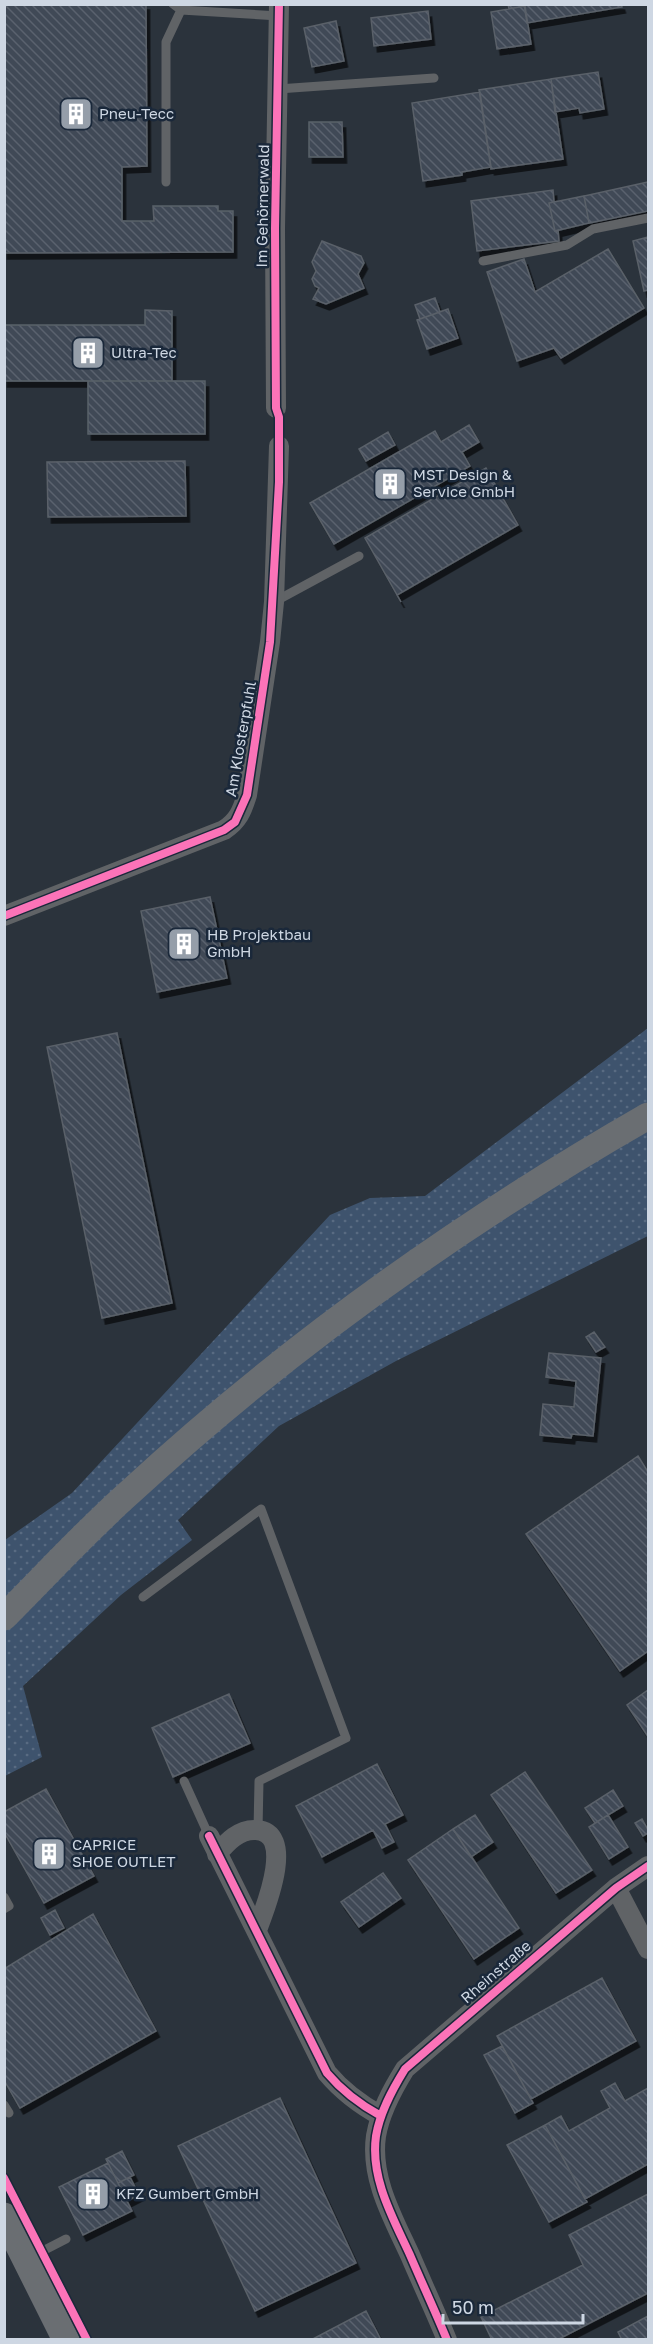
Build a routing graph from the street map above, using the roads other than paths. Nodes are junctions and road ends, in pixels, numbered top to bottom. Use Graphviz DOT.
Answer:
graph roads {
  1 [pos="177,7"];
  2 [pos="279,10"];
  3 [pos="434,78"];
  4 [pos="278,89"];
  5 [pos="166,182"];
  6 [pos="648,218"];
  7 [pos="483,261"];
  8 [pos="276,408"];
  9 [pos="279,446"];
  10 [pos="359,556"];
  11 [pos="274,602"];
  12 [pos="4,916"];
  13 [pos="648,1116"];
  14 [pos="143,1597"];
  15 [pos="4,1617"];
  16 [pos="184,1781"];
  17 [pos="258,1830"];
  18 [pos="213,1845"];
  19 [pos="648,1866"];
  20 [pos="616,1888"];
  21 [pos="4,1897"];
  22 [pos="4,1909"];
  23 [pos="257,1930"];
  24 [pos="648,1948"];
  25 [pos="381,2116"];
  26 [pos="4,2216"];
  27 [pos="66,2239"];
  28 [pos="27,2259"];
  29 [pos="66,2340"];
  30 [pos="447,2340"];
  1 -- 2 [label="lane"];
  1 -- 5 [label="lane"];
  2 -- 4 [label="street, Im Gehörnerwald"];
  3 -- 4 [label="lane"];
  4 -- 8 [label="street, Im Gehörnerwald"];
  6 -- 7 [label="lane"];
  9 -- 11 [label="street, Am Klosterpfuhl"];
  10 -- 11 [label="lane"];
  11 -- 12 [label="street, Am Klosterpfuhl"];
  13 -- 15 [label="main road"];
  14 -- 17 [label="lane"];
  16 -- 18 [label="lane"];
  17 -- 18 [label="street"];
  17 -- 23 [label="street"];
  18 -- 23 [label="street"];
  19 -- 20 [label="street, Rheinstraße"];
  20 -- 24 [label="street"];
  20 -- 25 [label="street, Rheinstraße"];
  21 -- 22 [label="lane"];
  23 -- 25 [label="street"];
  25 -- 30 [label="street, Rheinstraße"];
  26 -- 28 [label="main road"];
  27 -- 28 [label="lane"];
  28 -- 29 [label="main road"];
}
